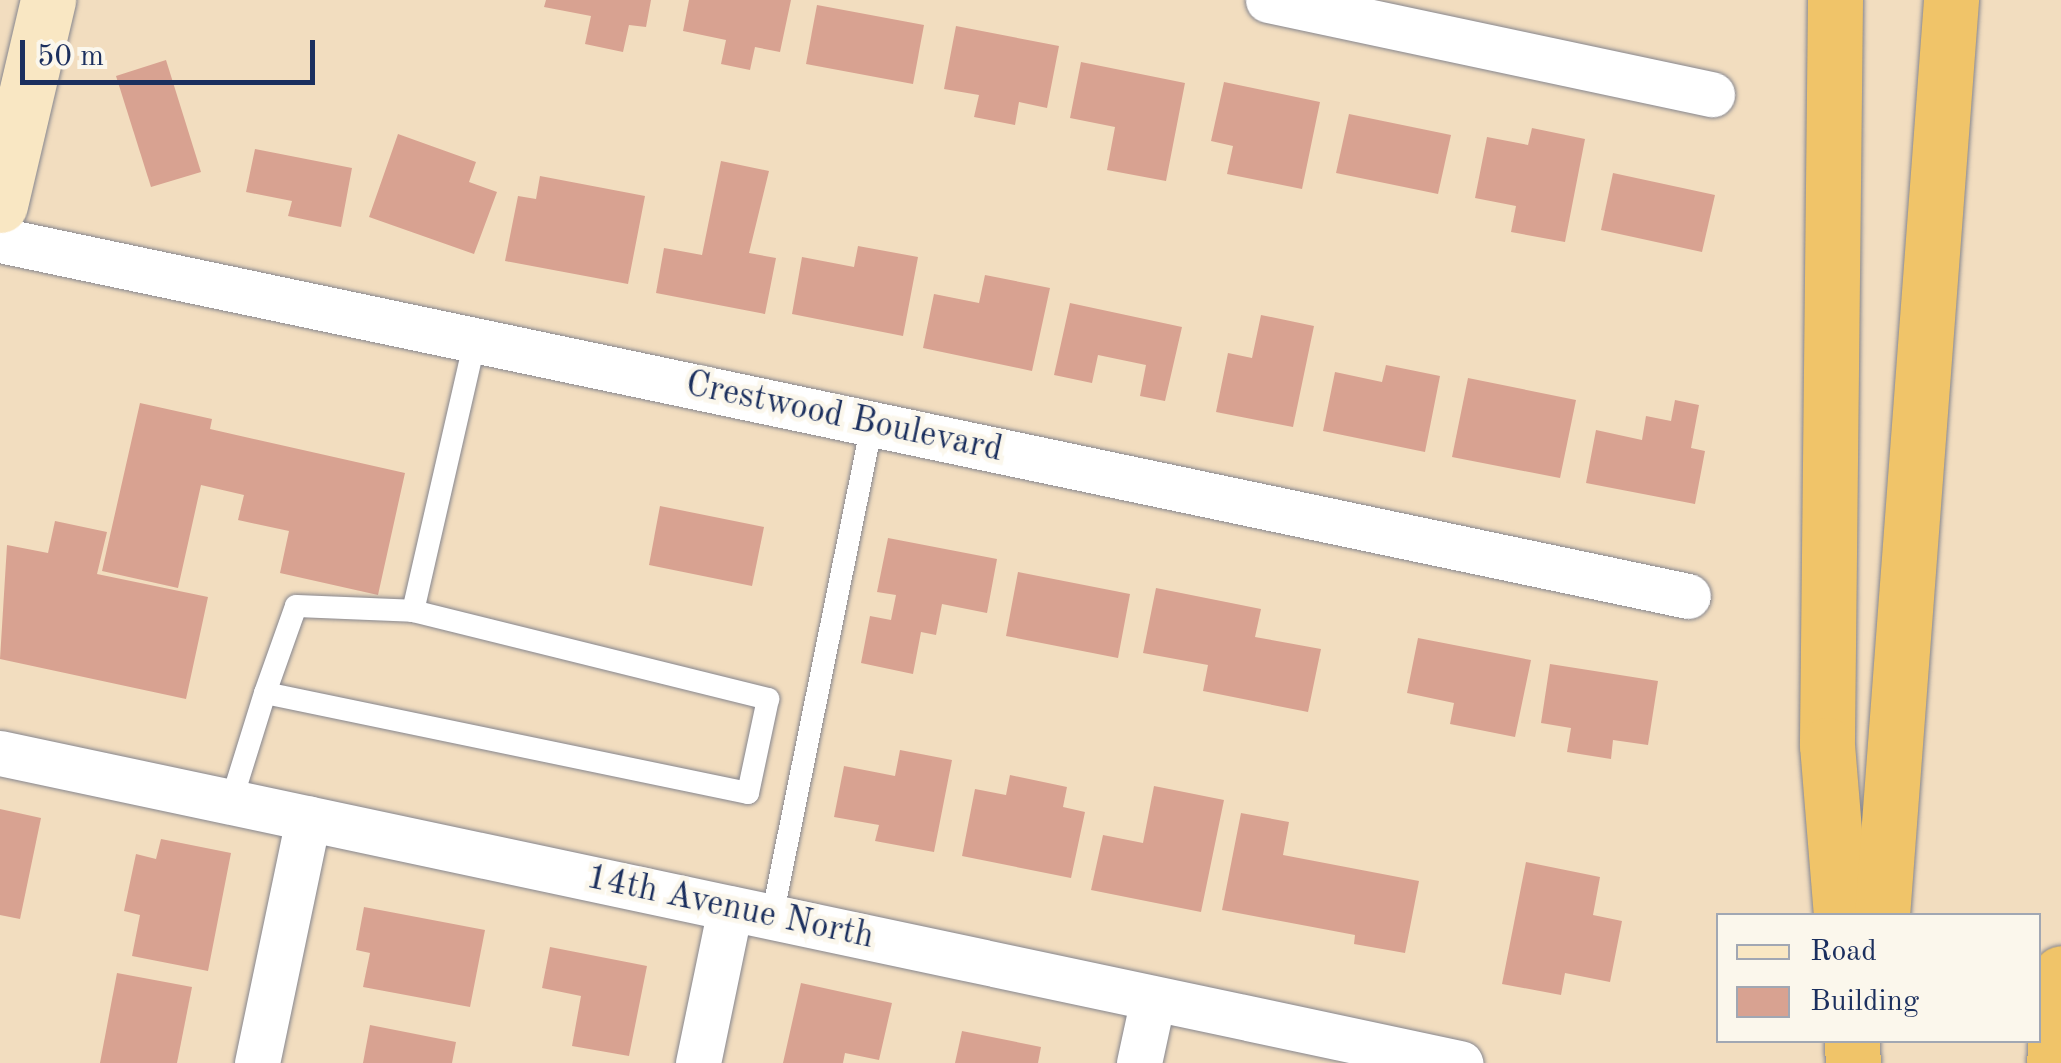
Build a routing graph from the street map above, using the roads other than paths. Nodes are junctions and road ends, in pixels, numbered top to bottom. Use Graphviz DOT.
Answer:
graph roads {
  1 [pos="48,0"];
  2 [pos="1268,0"];
  3 [pos="1835,0"];
  4 [pos="1951,0"];
  5 [pos="1712,94"];
  6 [pos="0,205"];
  7 [pos="0,240"];
  8 [pos="475,340"];
  9 [pos="872,424"];
  10 [pos="1688,596"];
  11 [pos="413,611"];
  12 [pos="265,693"];
  13 [pos="0,753"];
  14 [pos="232,802"];
  15 [pos="308,818"];
  16 [pos="751,912"];
  17 [pos="1841,913"];
  18 [pos="1882,913"];
  19 [pos="2061,974"];
  20 [pos="1153,998"];
  21 [pos="256,1063"];
  22 [pos="698,1063"];
  23 [pos="1139,1063"];
  24 [pos="1460,1063"];
  25 [pos="2054,1063"];
  1 -- 6 [label="street"];
  2 -- 5 [label="street"];
  3 -- 17 [label="highway"];
  4 -- 18 [label="highway"];
  7 -- 8 [label="street, Crestwood Boulevard"];
  8 -- 9 [label="street, Crestwood Boulevard"];
  8 -- 11 [label="lane"];
  9 -- 10 [label="street, Crestwood Boulevard"];
  9 -- 16 [label="lane"];
  11 -- 12 [label="lane"];
  11 -- 12 [label="lane"];
  12 -- 14 [label="lane"];
  13 -- 14 [label="street, 14th Avenue North"];
  14 -- 15 [label="street, 14th Avenue North"];
  15 -- 16 [label="street, 14th Avenue North"];
  15 -- 21 [label="street"];
  16 -- 20 [label="street, 14th Avenue North"];
  16 -- 22 [label="street"];
  19 -- 25 [label="highway"];
  20 -- 23 [label="street"];
  20 -- 24 [label="street, 14th Avenue North"];
}
